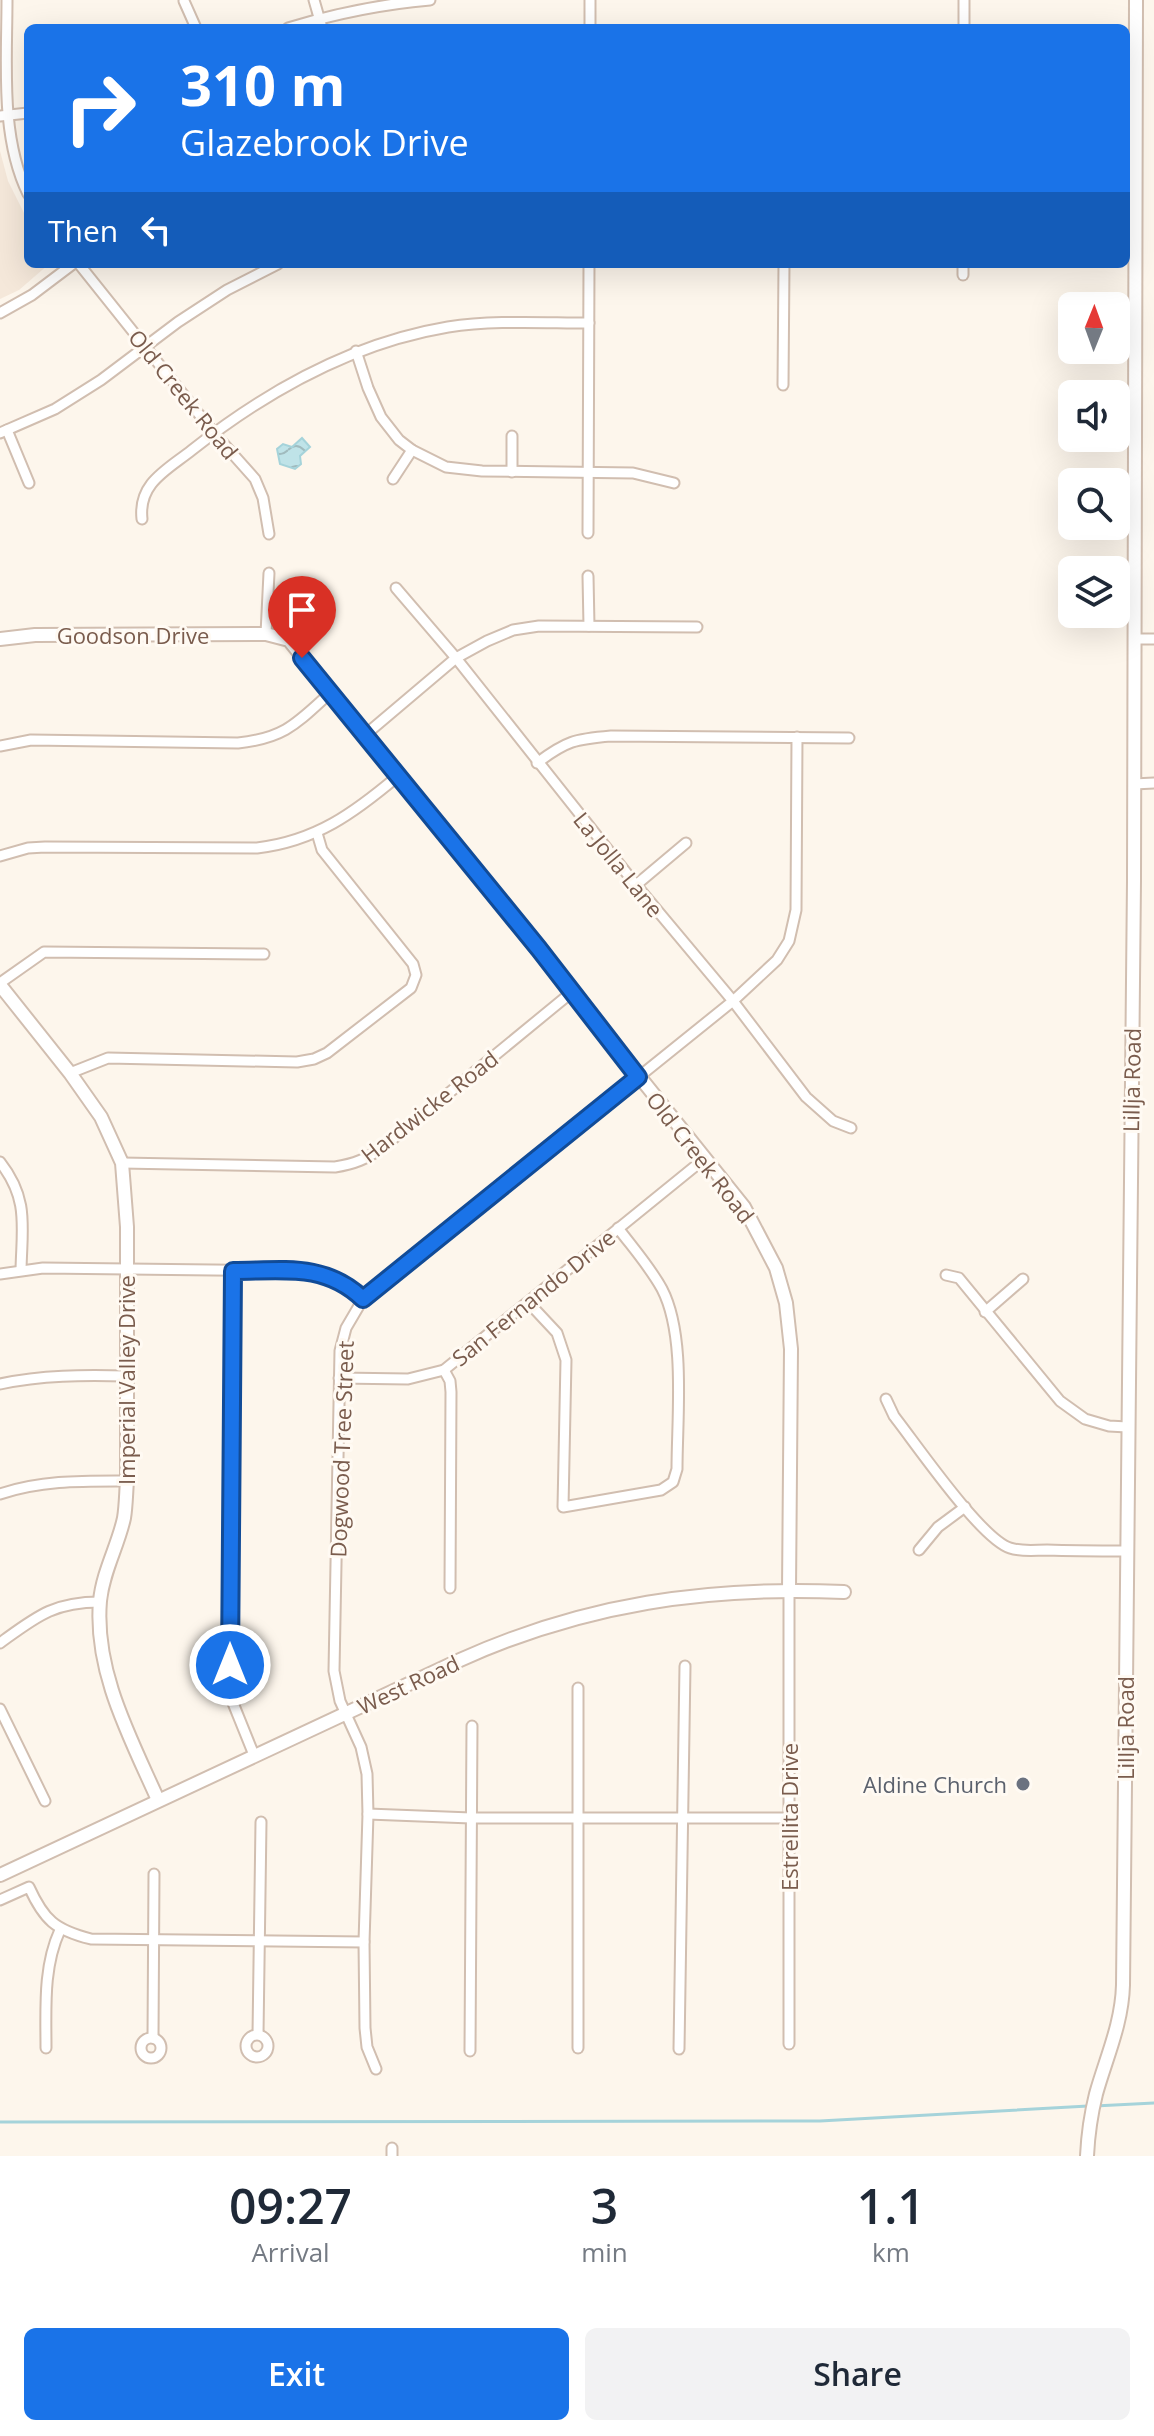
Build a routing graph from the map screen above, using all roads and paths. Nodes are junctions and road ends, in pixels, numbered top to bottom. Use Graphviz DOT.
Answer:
graph roads {
  1 [pos="0,0"];
  2 [pos="9,0"];
  3 [pos="314,0"];
  4 [pos="430,0"];
  5 [pos="590,0"];
  6 [pos="964,0"];
  7 [pos="1136,0"];
  8 [pos="184,1"];
  9 [pos="320,23"];
  10 [pos="194,24"];
  11 [pos="590,24"];
  12 [pos="964,24"];
  13 [pos="24,113"];
  14 [pos="3,116"];
  15 [pos="24,183"];
  16 [pos="70,268"];
  17 [pos="79,268"];
  18 [pos="270,268"];
  19 [pos="589,268"];
  20 [pos="784,268"];
  21 [pos="0,313"];
  22 [pos="589,323"];
  23 [pos="144,346"];
  24 [pos="356,351"];
  25 [pos="783,385"];
  26 [pos="3,431"];
  27 [pos="214,433"];
  28 [pos="512,436"];
  29 [pos="412,450"];
  30 [pos="512,472"];
  31 [pos="589,472"];
  32 [pos="393,479"];
  33 [pos="29,483"];
  34 [pos="674,483"];
  35 [pos="142,519"];
  36 [pos="588,533"];
  37 [pos="269,534"];
  38 [pos="269,573"];
  39 [pos="588,576"];
  40 [pos="396,588"];
  41 [pos="589,626"];
  42 [pos="697,627"];
  43 [pos="266,634"];
  44 [pos="0,639"];
  45 [pos="1135,639"];
  46 [pos="1154,639"];
  47 [pos="456,658"];
  48 [pos="330,693"];
  49 [pos="365,735"];
  50 [pos="797,737"];
  51 [pos="849,738"];
  52 [pos="0,746"];
  53 [pos="537,763"];
  54 [pos="398,776"];
  55 [pos="1154,783"];
  56 [pos="1134,784"];
  57 [pos="317,833"];
  58 [pos="686,843"];
  59 [pos="0,856"];
  60 [pos="636,885"];
  61 [pos="264,954"];
  62 [pos="0,984"];
  63 [pos="572,992"];
  64 [pos="733,1001"];
  65 [pos="70,1073"];
  66 [pos="638,1077"];
  67 [pos="851,1128"];
  68 [pos="704,1159"];
  69 [pos="0,1162"];
  70 [pos="122,1163"];
  71 [pos="618,1228"];
  72 [pos="126,1269"];
  73 [pos="21,1270"];
  74 [pos="233,1271"];
  75 [pos="0,1274"];
  76 [pos="946,1275"];
  77 [pos="1023,1279"];
  78 [pos="363,1299"];
  79 [pos="528,1302"];
  80 [pos="985,1312"];
  81 [pos="444,1370"];
  82 [pos="126,1376"];
  83 [pos="339,1378"];
  84 [pos="0,1384"];
  85 [pos="886,1399"];
  86 [pos="1127,1427"];
  87 [pos="127,1481"];
  88 [pos="0,1494"];
  89 [pos="965,1507"];
  90 [pos="919,1550"];
  91 [pos="1127,1551"];
  92 [pos="450,1588"];
  93 [pos="789,1590"];
  94 [pos="844,1592"];
  95 [pos="100,1602"];
  96 [pos="0,1643"];
  97 [pos="685,1666"];
  98 [pos="578,1688"];
  99 [pos="0,1709"];
  100 [pos="345,1713"];
  101 [pos="472,1726"];
  102 [pos="254,1755"];
  103 [pos="158,1800"];
  104 [pos="45,1801"];
  105 [pos="368,1814"];
  106 [pos="471,1818"];
  107 [pos="577,1818"];
  108 [pos="682,1818"];
  109 [pos="788,1818"];
  110 [pos="261,1822"];
  111 [pos="154,1874"];
  112 [pos="0,1875"];
  113 [pos="0,1900"];
  114 [pos="60,1930"];
  115 [pos="154,1941"];
  116 [pos="259,1941"];
  117 [pos="364,1942"];
  118 [pos="258,2034"];
  119 [pos="153,2038"];
  120 [pos="789,2044"];
  121 [pos="46,2048"];
  122 [pos="578,2048"];
  123 [pos="679,2049"];
  124 [pos="470,2051"];
  125 [pos="376,2069"];
  126 [pos="1087,2156"];
  1 -- 2 [label="street"];
  2 -- 14 [label="street"];
  3 -- 9 [label="street"];
  4 -- 9 [label="street"];
  5 -- 11 [label="street"];
  6 -- 12 [label="street"];
  7 -- 45 [label="street, Lillja Road"];
  8 -- 10 [label="street"];
  13 -- 14 [label="street"];
  14 -- 15 [label="street"];
  16 -- 21 [label="street"];
  17 -- 23 [label="street, Old Creek Road"];
  18 -- 23 [label="street"];
  19 -- 22 [label="street"];
  20 -- 25 [label="street"];
  22 -- 24 [label="street"];
  22 -- 31 [label="street"];
  23 -- 26 [label="street"];
  23 -- 27 [label="street, Old Creek Road"];
  24 -- 27 [label="street"];
  24 -- 29 [label="street"];
  26 -- 33 [label="street"];
  27 -- 35 [label="street"];
  27 -- 37 [label="street, Old Creek Road"];
  28 -- 30 [label="street"];
  29 -- 30 [label="street"];
  29 -- 32 [label="street"];
  30 -- 31 [label="street"];
  31 -- 34 [label="street"];
  31 -- 36 [label="street"];
  38 -- 43 [label="street"];
  39 -- 41 [label="street"];
  40 -- 47 [label="street, La Jolla Lane"];
  41 -- 42 [label="street"];
  41 -- 47 [label="street"];
  43 -- 44 [label="street, Goodson Drive"];
  43 -- 48 [label="street, Old Creek Road"];
  45 -- 46 [label="street"];
  45 -- 56 [label="street, Lillja Road"];
  47 -- 49 [label="street"];
  47 -- 53 [label="street, La Jolla Lane"];
  48 -- 49 [label="street, Old Creek Road"];
  48 -- 52 [label="street"];
  49 -- 54 [label="street, Old Creek Road"];
  50 -- 51 [label="street"];
  50 -- 53 [label="street"];
  50 -- 64 [label="street, Dogwood Tree Street"];
  53 -- 60 [label="street, La Jolla Lane"];
  54 -- 57 [label="street"];
  54 -- 63 [label="street, Old Creek Road"];
  55 -- 56 [label="street"];
  56 -- 86 [label="street, Lillja Road"];
  57 -- 59 [label="street"];
  57 -- 65 [label="street"];
  58 -- 60 [label="street"];
  60 -- 64 [label="street, La Jolla Lane"];
  61 -- 62 [label="street"];
  62 -- 65 [label="street, Imperial Valley Drive"];
  63 -- 66 [label="street, Old Creek Road"];
  63 -- 70 [label="street, Hardwicke Road"];
  64 -- 66 [label="street, Dogwood Tree Street"];
  64 -- 67 [label="street, La Jolla Lane"];
  65 -- 70 [label="street, Imperial Valley Drive"];
  66 -- 68 [label="street, Old Creek Road"];
  66 -- 78 [label="street, Dogwood Tree Street"];
  68 -- 71 [label="street, San Fernando Drive"];
  68 -- 93 [label="street, Old Creek Road"];
  69 -- 73 [label="street"];
  70 -- 72 [label="street, Imperial Valley Drive"];
  71 -- 79 [label="street, San Fernando Drive"];
  71 -- 79 [label="street"];
  72 -- 73 [label="street"];
  72 -- 74 [label="street"];
  72 -- 82 [label="street, Imperial Valley Drive"];
  73 -- 75 [label="street"];
  74 -- 78 [label="street"];
  74 -- 102 [label="street"];
  76 -- 80 [label="street"];
  77 -- 80 [label="street"];
  78 -- 83 [label="street, Dogwood Tree Street"];
  79 -- 81 [label="street, San Fernando Drive"];
  80 -- 86 [label="street"];
  81 -- 83 [label="street, San Fernando Drive"];
  81 -- 92 [label="street"];
  82 -- 84 [label="street"];
  82 -- 87 [label="street, Imperial Valley Drive"];
  83 -- 100 [label="street, Dogwood Tree Street"];
  85 -- 89 [label="street"];
  86 -- 91 [label="street, Lillja Road"];
  87 -- 88 [label="street"];
  87 -- 95 [label="street, Imperial Valley Drive"];
  89 -- 90 [label="street"];
  89 -- 91 [label="street"];
  91 -- 126 [label="street, Lillja Road"];
  93 -- 94 [label="street, West Road"];
  93 -- 100 [label="street, West Road"];
  93 -- 109 [label="street, Estrellita Drive"];
  95 -- 96 [label="street"];
  95 -- 103 [label="street, Imperial Valley Drive"];
  97 -- 108 [label="street"];
  98 -- 107 [label="street"];
  99 -- 104 [label="street"];
  100 -- 102 [label="street, West Road"];
  100 -- 105 [label="street, Dogwood Tree Street"];
  101 -- 106 [label="street"];
  102 -- 103 [label="street, West Road"];
  103 -- 112 [label="street, West Road"];
  105 -- 106 [label="street"];
  105 -- 117 [label="street, Dogwood Tree Street"];
  106 -- 107 [label="street"];
  106 -- 124 [label="street"];
  107 -- 108 [label="street"];
  107 -- 122 [label="street"];
  108 -- 109 [label="street"];
  108 -- 123 [label="street"];
  109 -- 120 [label="street, Estrellita Drive"];
  110 -- 116 [label="street"];
  111 -- 115 [label="street"];
  113 -- 114 [label="street"];
  114 -- 115 [label="street"];
  114 -- 121 [label="street"];
  115 -- 116 [label="street"];
  115 -- 119 [label="street"];
  116 -- 117 [label="street"];
  116 -- 118 [label="street"];
  117 -- 125 [label="street, Dogwood Tree Street"];
}
